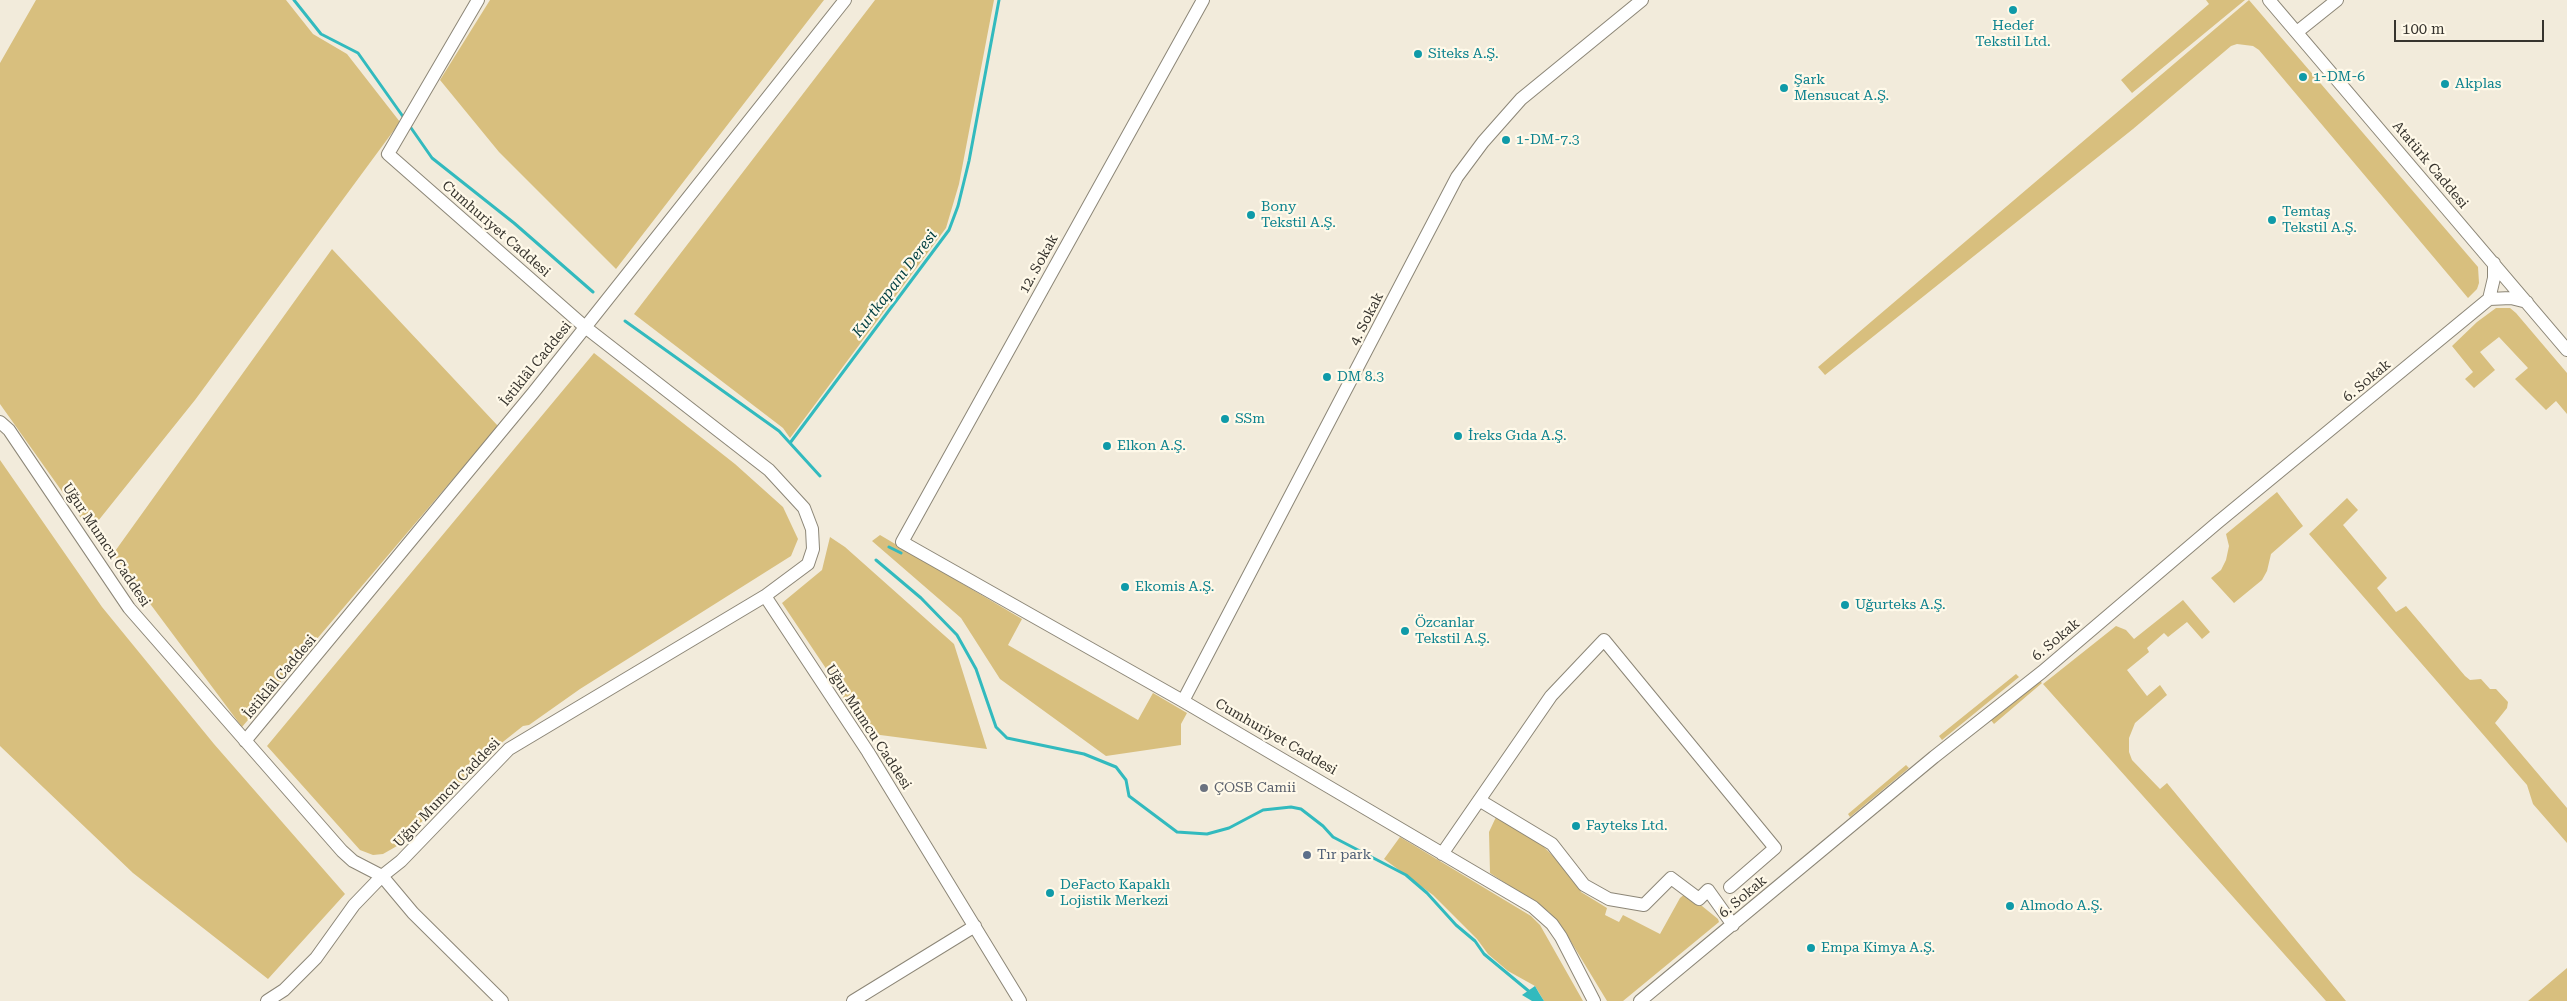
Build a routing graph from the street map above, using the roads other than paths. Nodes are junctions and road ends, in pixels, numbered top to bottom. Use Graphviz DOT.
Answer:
graph roads {
  1 [pos="478,0"];
  2 [pos="845,0"];
  3 [pos="1203,0"];
  4 [pos="1642,0"];
  5 [pos="2269,0"];
  6 [pos="2337,0"];
  7 [pos="2297,32"];
  8 [pos="2494,263"];
  9 [pos="2489,299"];
  10 [pos="2527,302"];
  11 [pos="585,327"];
  12 [pos="2567,350"];
  13 [pos="0,422"];
  14 [pos="902,542"];
  15 [pos="765,596"];
  16 [pos="1183,701"];
  17 [pos="245,741"];
  18 [pos="1479,800"];
  19 [pos="1442,854"];
  20 [pos="382,876"];
  21 [pos="1730,887"];
  22 [pos="1733,925"];
  23 [pos="974,926"];
  24 [pos="267,1001"];
  25 [pos="502,1001"];
  26 [pos="853,1001"];
  27 [pos="1020,1001"];
  28 [pos="1594,1001"];
  29 [pos="1640,1001"];
  1 -- 11 [label="street, Cumhuriyet Caddesi"];
  2 -- 11 [label="street, İstiklâl Caddesi"];
  3 -- 14 [label="street, 12. Sokak"];
  4 -- 16 [label="street, 4. Sokak"];
  5 -- 7 [label="street, Atatürk Caddesi"];
  6 -- 7 [label="street"];
  7 -- 8 [label="street, Atatürk Caddesi"];
  8 -- 9 [label="street"];
  8 -- 10 [label="street, Atatürk Caddesi"];
  9 -- 10 [label="street"];
  9 -- 22 [label="street, 6. Sokak"];
  10 -- 12 [label="street, Atatürk Caddesi"];
  11 -- 15 [label="street, Cumhuriyet Caddesi"];
  11 -- 17 [label="street, İstiklâl Caddesi"];
  13 -- 17 [label="street, Uğur Mumcu Caddesi"];
  14 -- 16 [label="street, Cumhuriyet Caddesi"];
  15 -- 20 [label="street, Uğur Mumcu Caddesi"];
  15 -- 23 [label="street, Uğur Mumcu Caddesi"];
  16 -- 19 [label="street, Cumhuriyet Caddesi"];
  17 -- 20 [label="street, Uğur Mumcu Caddesi"];
  18 -- 19 [label="street"];
  18 -- 21 [label="street"];
  18 -- 22 [label="street"];
  19 -- 28 [label="street, Cumhuriyet Caddesi"];
  20 -- 24 [label="street"];
  20 -- 25 [label="street"];
  22 -- 29 [label="street, 6. Sokak"];
  23 -- 26 [label="street"];
  23 -- 27 [label="street, Uğur Mumcu Caddesi"];
}
